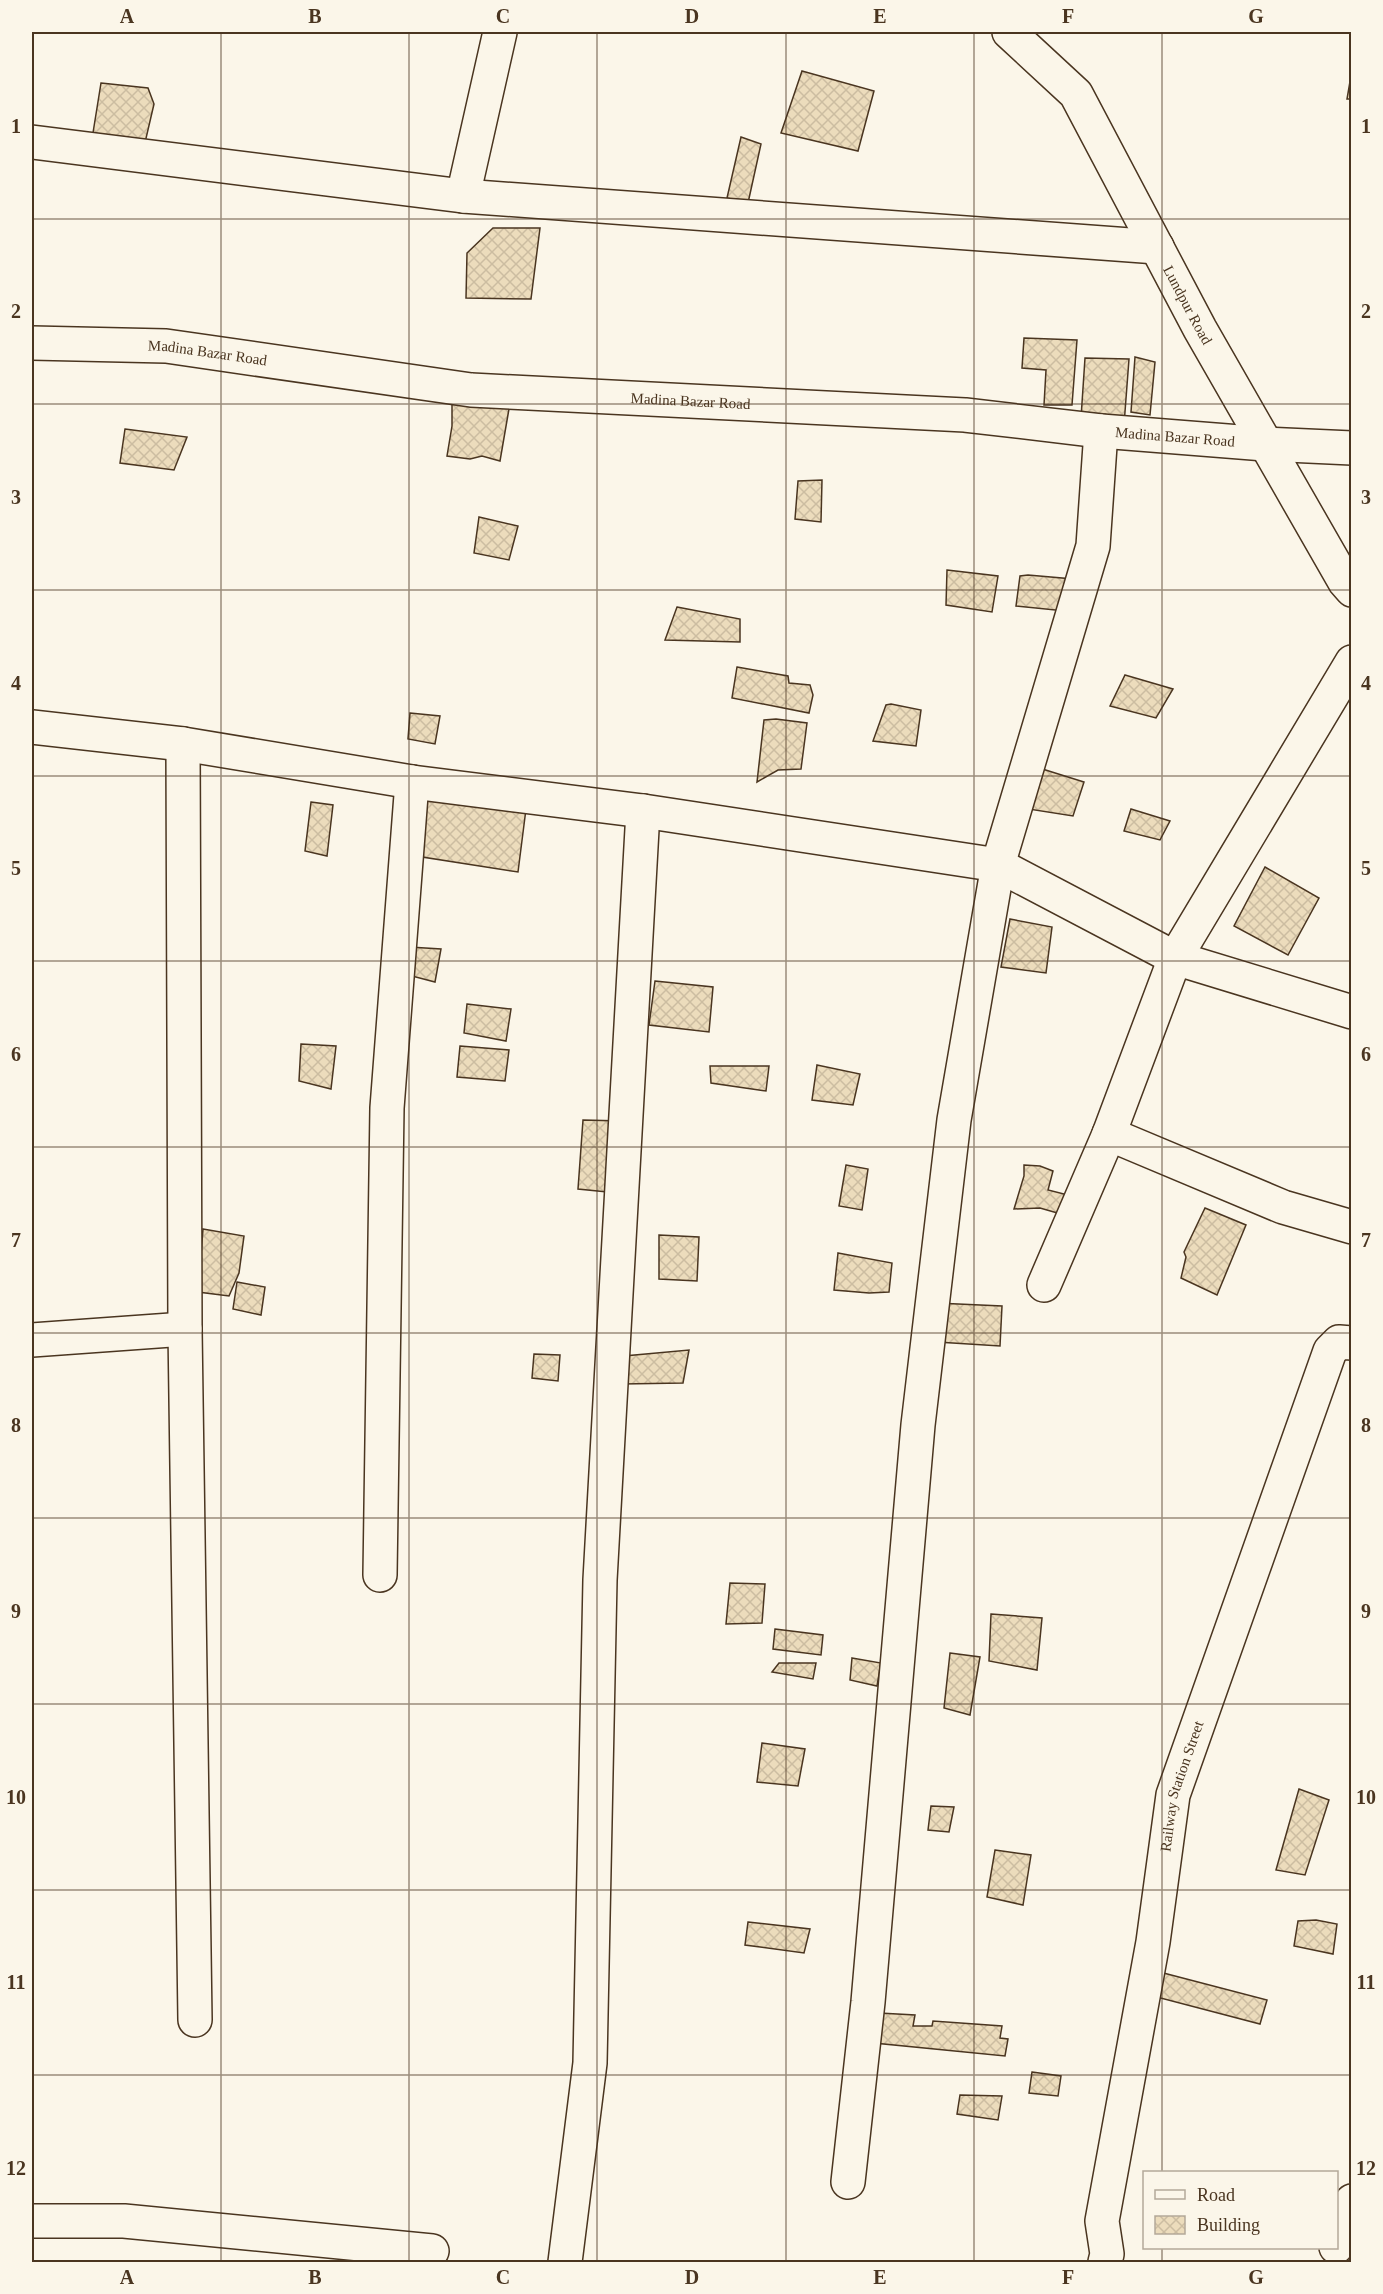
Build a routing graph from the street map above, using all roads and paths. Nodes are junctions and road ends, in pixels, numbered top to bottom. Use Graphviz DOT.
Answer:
graph roads {
  1 [pos="500,32"];
  2 [pos="1009,32"];
  3 [pos="32,142"];
  4 [pos="463,196"];
  5 [pos="1157,247"];
  6 [pos="32,343"];
  7 [pos="1101,431"];
  8 [pos="1265,444"];
  9 [pos="1352,448"];
  10 [pos="1352,590"];
  11 [pos="1352,662"];
  12 [pos="32,728"];
  13 [pos="183,744"];
  14 [pos="412,782"];
  15 [pos="644,811"];
  16 [pos="998,865"];
  17 [pos="1175,958"];
  18 [pos="1352,1012"];
  19 [pos="1109,1134"];
  20 [pos="1352,1227"];
  21 [pos="1044,1285"];
  22 [pos="185,1329"];
  23 [pos="32,1340"];
  24 [pos="1352,1342"];
  25 [pos="380,1575"];
  26 [pos="195,2020"];
  27 [pos="848,2182"];
  28 [pos="1352,2201"];
  29 [pos="32,2221"];
  30 [pos="1338,2241"];
  31 [pos="432,2251"];
  32 [pos="565,2262"];
  33 [pos="1105,2262"];
  1 -- 4 [label="street"];
  2 -- 5 [label="street, Lundpur Road"];
  3 -- 4 [label="street"];
  4 -- 5 [label="street"];
  5 -- 8 [label="street, Lundpur Road"];
  6 -- 7 [label="street, Madina Bazar Road"];
  7 -- 8 [label="street, Madina Bazar Road"];
  7 -- 16 [label="street"];
  8 -- 9 [label="street, Madina Bazar Road"];
  8 -- 10 [label="street, Lundpur Road"];
  11 -- 17 [label="street"];
  12 -- 13 [label="street"];
  13 -- 14 [label="street"];
  13 -- 22 [label="street"];
  14 -- 15 [label="street"];
  14 -- 25 [label="street"];
  15 -- 16 [label="street"];
  15 -- 32 [label="street"];
  16 -- 17 [label="street"];
  16 -- 27 [label="street"];
  17 -- 18 [label="street"];
  17 -- 19 [label="street"];
  19 -- 20 [label="street"];
  19 -- 21 [label="street"];
  22 -- 23 [label="street"];
  22 -- 26 [label="street"];
  24 -- 33 [label="street, Railway Station Street"];
  28 -- 30 [label="street"];
  29 -- 31 [label="street"];
}
